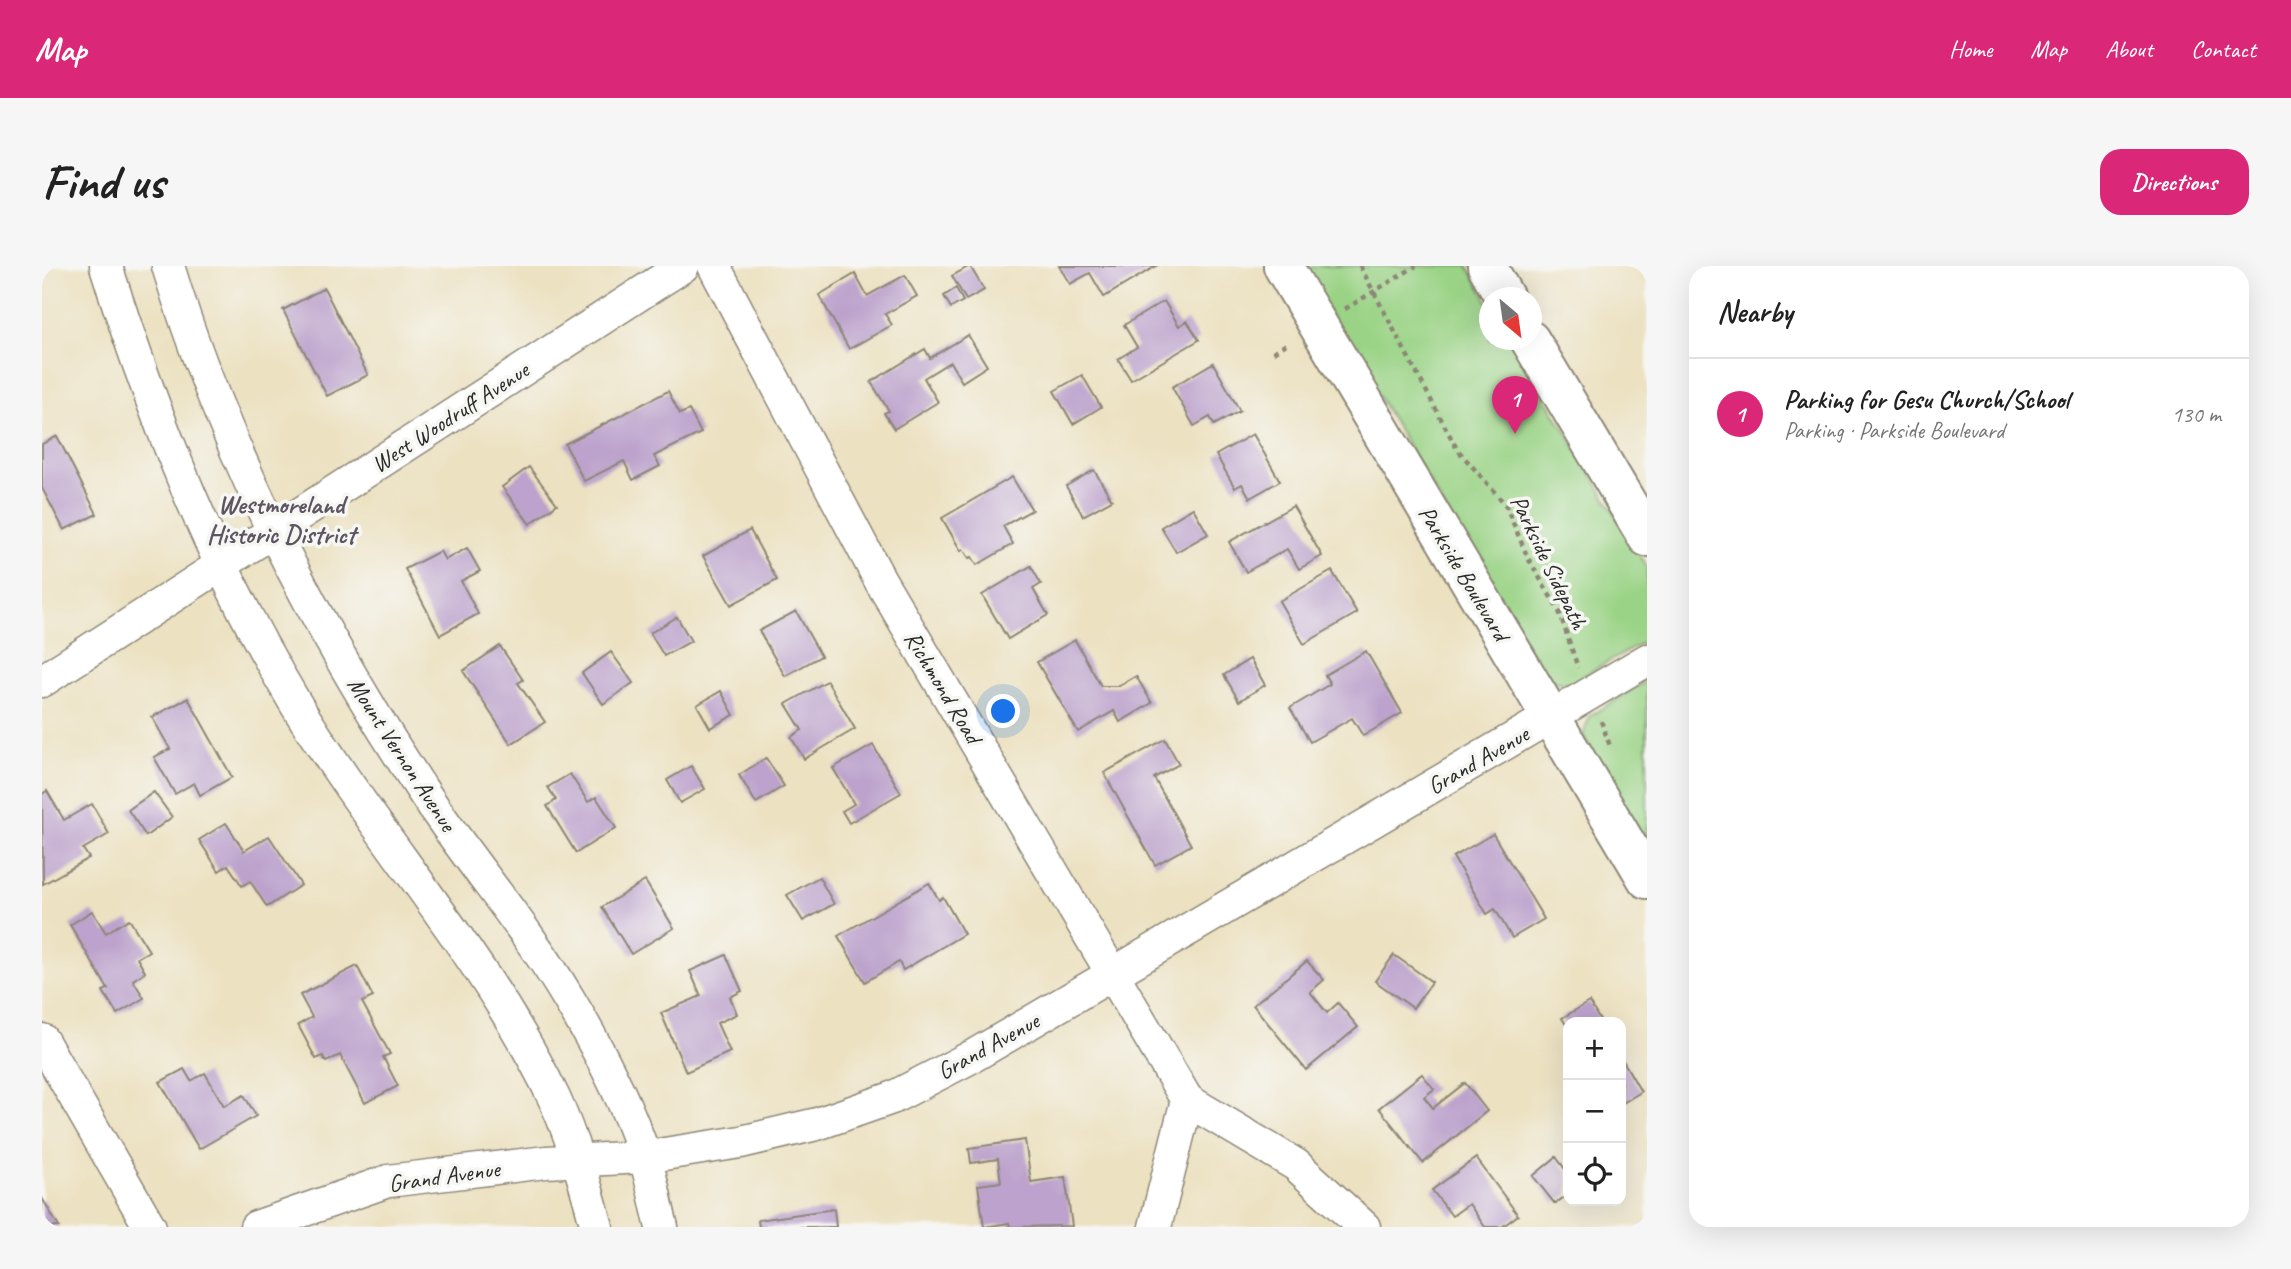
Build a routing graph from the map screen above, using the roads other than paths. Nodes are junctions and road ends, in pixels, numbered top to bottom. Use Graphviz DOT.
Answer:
graph roads {
  1 [pos="106,266"];
  2 [pos="168,266"];
  3 [pos="683,266"];
  4 [pos="713,266"];
  5 [pos="1283,266"];
  6 [pos="1487,266"];
  7 [pos="1499,287"];
  8 [pos="1536,350"];
  9 [pos="272,535"];
  10 [pos="1647,537"];
  11 [pos="223,566"];
  12 [pos="1647,660"];
  13 [pos="42,681"];
  14 [pos="1549,718"];
  15 [pos="1647,879"];
  16 [pos="1113,974"];
  17 [pos="42,1040"];
  18 [pos="1186,1100"];
  19 [pos="645,1157"];
  20 [pos="580,1162"];
  21 [pos="150,1227"];
  22 [pos="256,1227"];
  23 [pos="597,1227"];
  24 [pos="662,1227"];
  25 [pos="1156,1227"];
  26 [pos="1364,1227"];
  1 -- 11 [label="street"];
  2 -- 9 [label="street, Mount Vernon Avenue"];
  3 -- 9 [label="street, West Woodruff Avenue"];
  4 -- 16 [label="street, Richmond Road"];
  5 -- 14 [label="street, Parkside Boulevard"];
  6 -- 7 [label="street"];
  8 -- 10 [label="street"];
  9 -- 11 [label="street, West Woodruff Avenue"];
  9 -- 19 [label="street, Mount Vernon Avenue"];
  11 -- 13 [label="street, West Woodruff Avenue"];
  11 -- 20 [label="street"];
  12 -- 14 [label="street, Grand Avenue"];
  14 -- 15 [label="street, Parkside Boulevard"];
  14 -- 16 [label="street, Grand Avenue"];
  16 -- 18 [label="street, Richmond Road"];
  16 -- 19 [label="street, Grand Avenue"];
  17 -- 21 [label="street"];
  18 -- 25 [label="street"];
  18 -- 26 [label="street, Richmond Road"];
  19 -- 20 [label="street, Grand Avenue"];
  19 -- 24 [label="street, Mount Vernon Avenue"];
  20 -- 22 [label="street, Grand Avenue"];
  20 -- 23 [label="street"];
}
